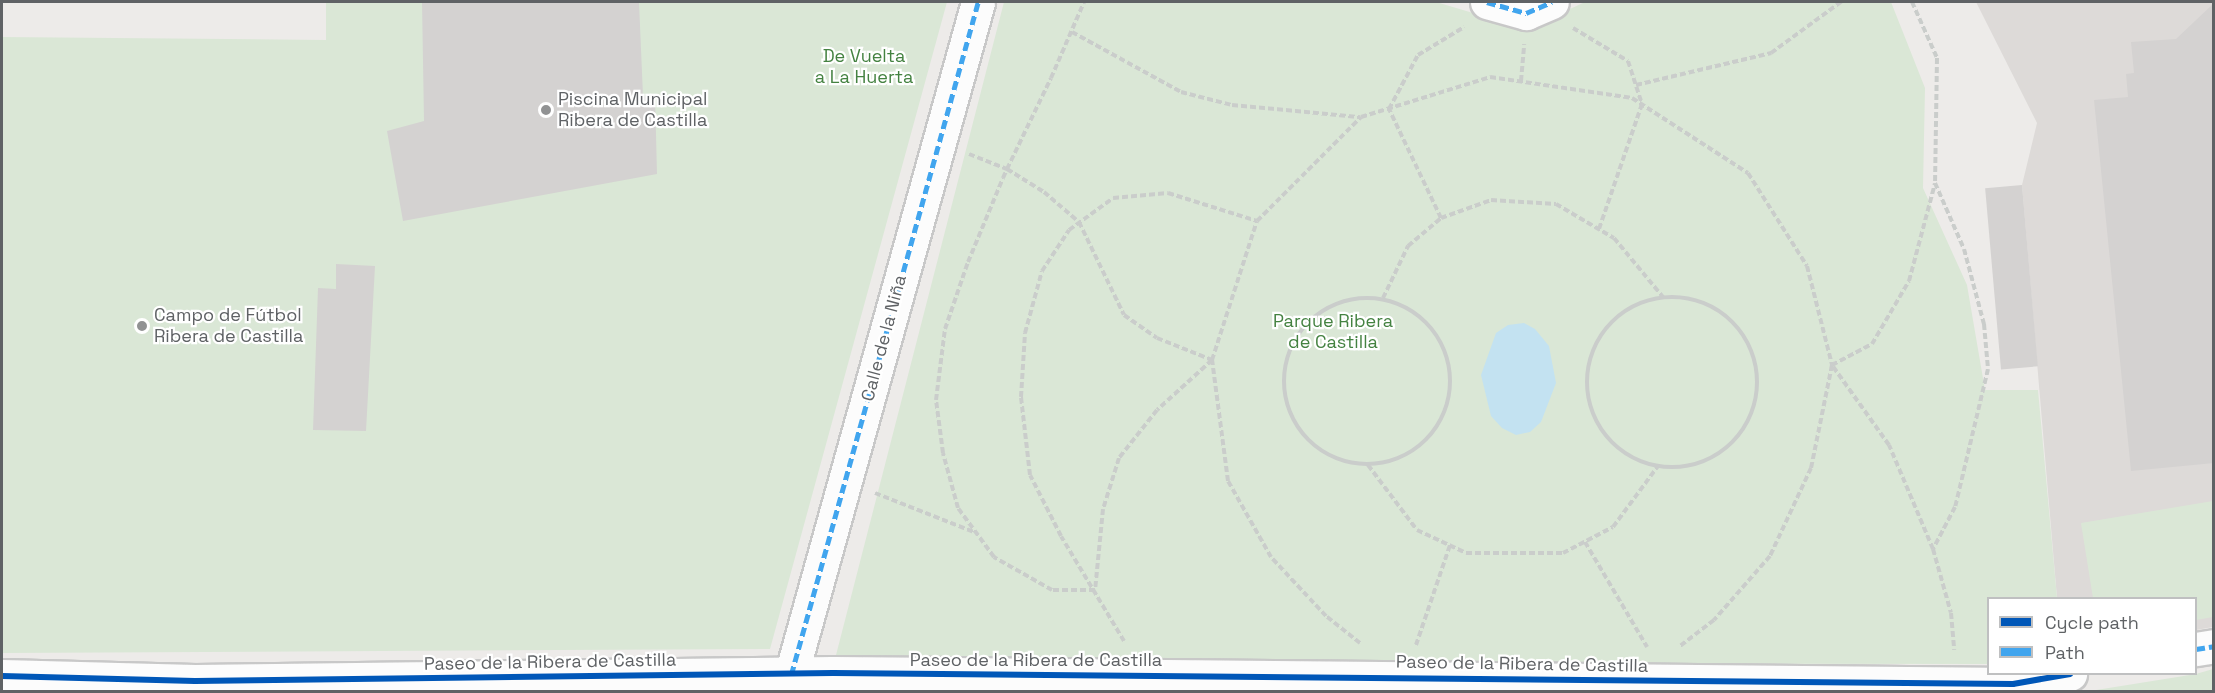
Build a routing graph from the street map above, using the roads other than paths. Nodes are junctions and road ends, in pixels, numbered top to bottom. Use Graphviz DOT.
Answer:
graph roads {
  1 [pos="978,2"];
  2 [pos="1539,8"];
  3 [pos="1477,14"];
  4 [pos="2214,646"];
  5 [pos="2197,649"];
  6 [pos="791,675"];
  7 [pos="2064,675"];
  8 [pos="2,676"];
  1 -- 6 [label="street, Calle de la Niña"];
  2 -- 3 [label="street"];
  4 -- 5 [label="street"];
  6 -- 7 [label="street, Paseo de la Ribera de Castilla"];
  6 -- 8 [label="street, Paseo de la Ribera de Castilla"];
}
